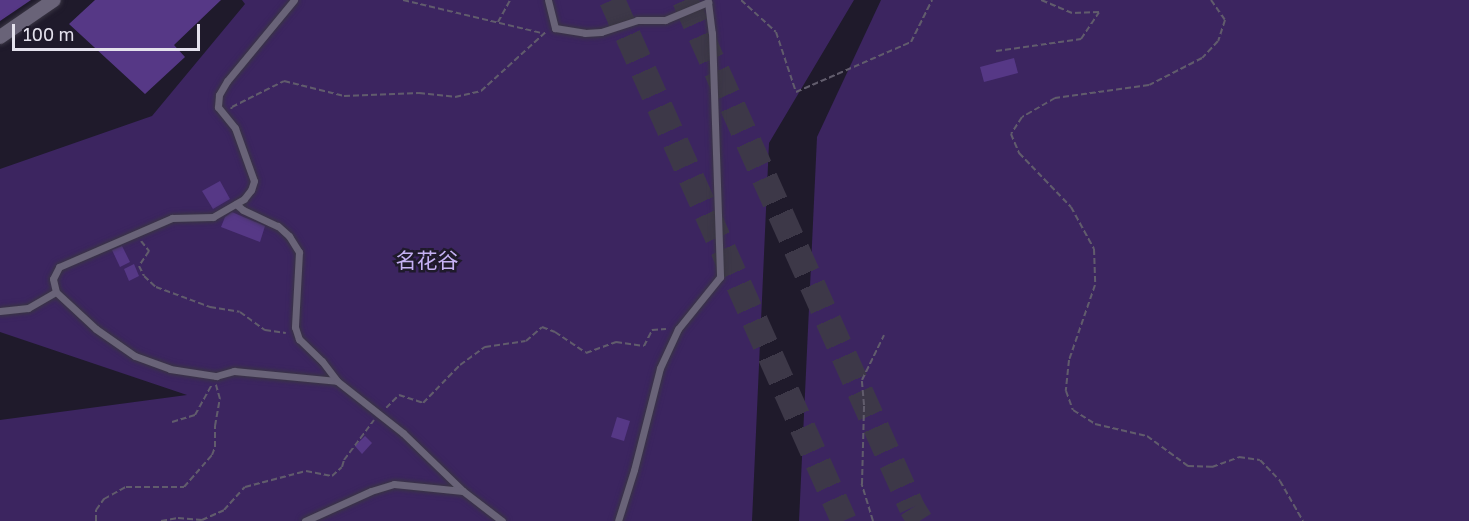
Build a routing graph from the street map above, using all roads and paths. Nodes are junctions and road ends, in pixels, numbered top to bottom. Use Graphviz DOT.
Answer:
graph roads {
  1 [pos="54,0"];
  2 [pos="294,0"];
  3 [pos="403,0"];
  4 [pos="510,0"];
  5 [pos="548,0"];
  6 [pos="741,0"];
  7 [pos="932,0"];
  8 [pos="1041,0"];
  9 [pos="1211,0"];
  10 [pos="498,22"];
  11 [pos="555,27"];
  12 [pos="542,33"];
  13 [pos="0,38"];
  14 [pos="996,51"];
  15 [pos="228,119"];
  16 [pos="236,204"];
  17 [pos="139,239"];
  18 [pos="56,292"];
  19 [pos="0,311"];
  20 [pos="678,329"];
  21 [pos="884,335"];
  22 [pos="299,339"];
  23 [pos="216,376"];
  24 [pos="338,381"];
  25 [pos="381,416"];
  26 [pos="172,423"];
  27 [pos="463,491"];
  28 [pos="96,521"];
  29 [pos="161,521"];
  30 [pos="305,521"];
  31 [pos="502,521"];
  32 [pos="618,521"];
  33 [pos="873,521"];
  34 [pos="1303,521"];
  1 -- 13 [label="street"];
  2 -- 15 [label="lane"];
  3 -- 10 [label="path"];
  4 -- 10 [label="path"];
  5 -- 11 [label="lane"];
  6 -- 7 [label="path"];
  8 -- 14 [label="path"];
  9 -- 34 [label="path"];
  10 -- 12 [label="path"];
  11 -- 12 [label="path"];
  11 -- 20 [label="lane"];
  12 -- 15 [label="path"];
  15 -- 16 [label="lane"];
  16 -- 18 [label="lane"];
  16 -- 22 [label="lane"];
  17 -- 22 [label="path"];
  18 -- 19 [label="lane"];
  18 -- 23 [label="lane"];
  20 -- 25 [label="path"];
  20 -- 32 [label="lane"];
  21 -- 33 [label="path"];
  22 -- 24 [label="lane"];
  23 -- 24 [label="lane"];
  23 -- 26 [label="path"];
  23 -- 28 [label="path"];
  24 -- 25 [label="lane"];
  25 -- 27 [label="lane"];
  25 -- 29 [label="path"];
  27 -- 30 [label="lane"];
  27 -- 31 [label="lane"];
}
